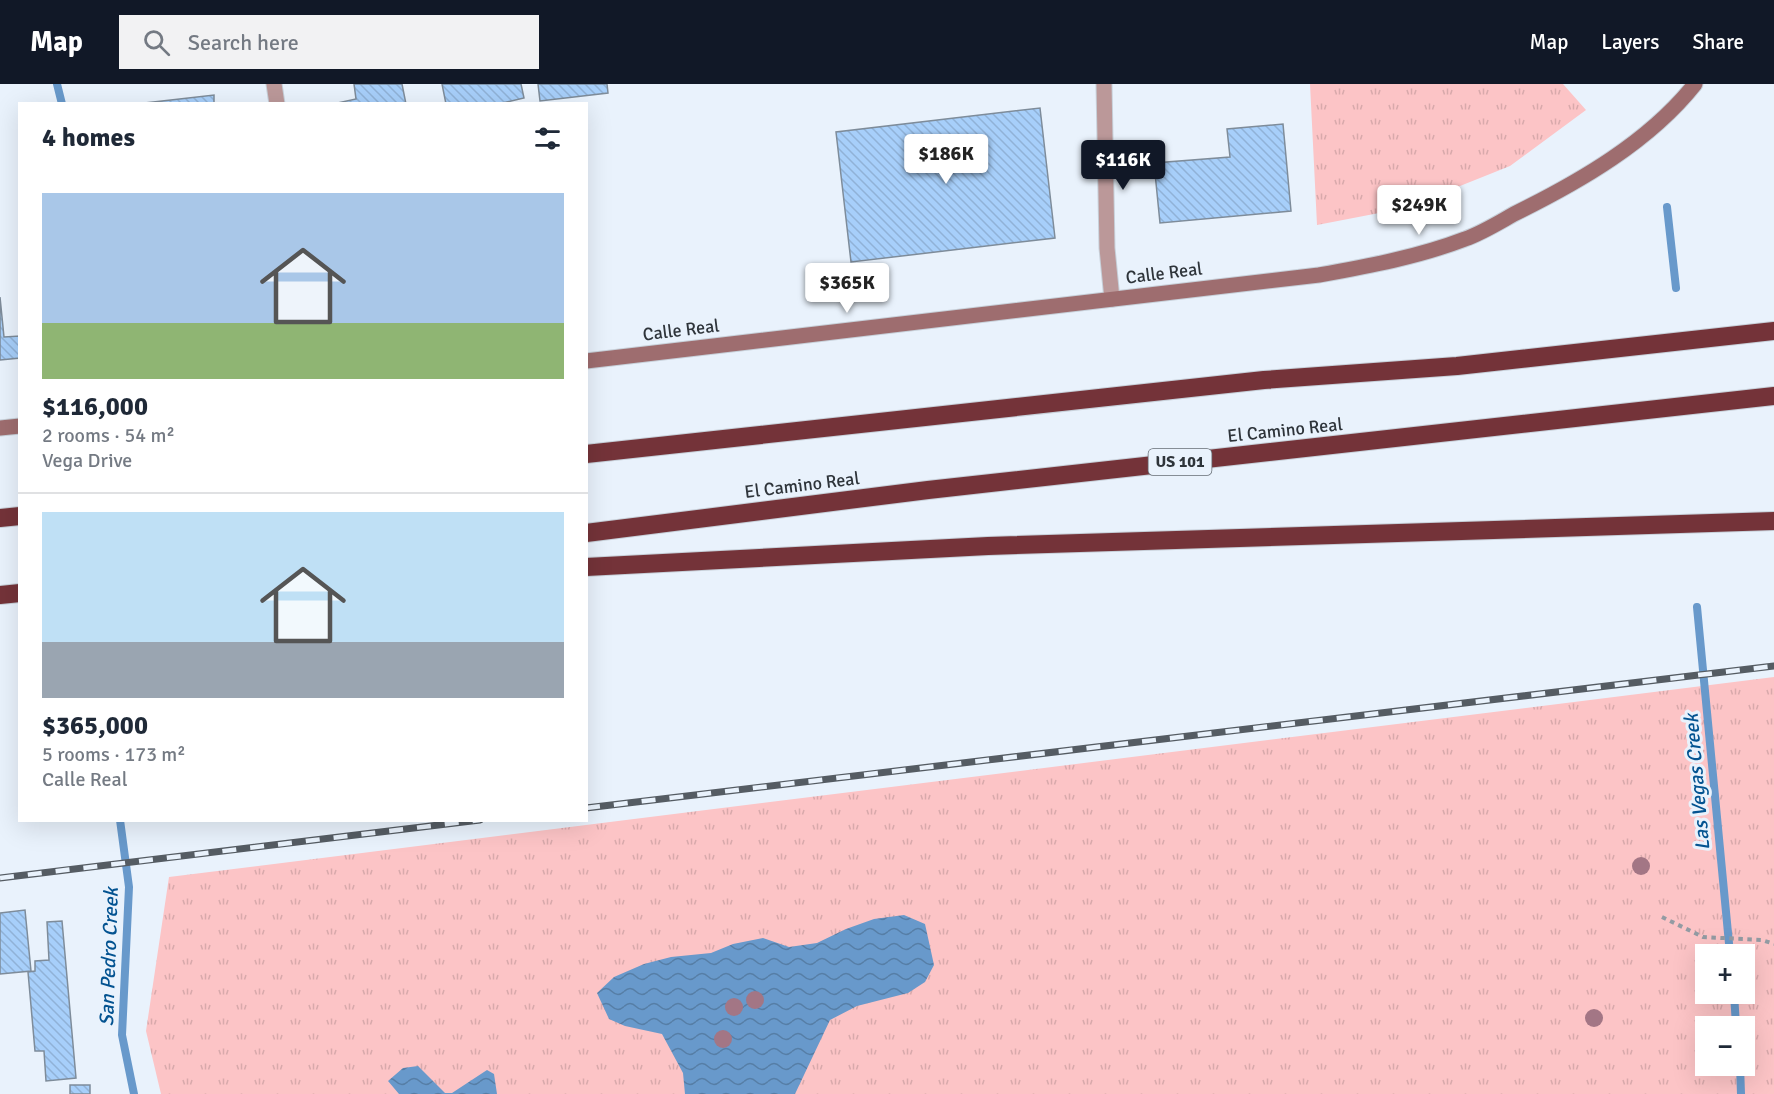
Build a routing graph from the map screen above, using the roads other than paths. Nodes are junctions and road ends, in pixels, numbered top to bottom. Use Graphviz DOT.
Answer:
graph roads {
  1 [pos="274,84"];
  2 [pos="1104,84"];
  3 [pos="1695,84"];
  4 [pos="276,102"];
  5 [pos="1112,299"];
  6 [pos="1774,321"];
  7 [pos="1774,331"];
  8 [pos="1707,338"];
  9 [pos="588,362"];
  10 [pos="1774,396"];
  11 [pos="18,426"];
  12 [pos="0,428"];
  13 [pos="588,454"];
  14 [pos="1774,521"];
  15 [pos="588,533"];
  16 [pos="588,567"];
  17 [pos="18,593"];
  18 [pos="0,595"];
  1 -- 4 [label="street"];
  2 -- 5 [label="street"];
  3 -- 5 [label="main road, Calle Real"];
  5 -- 9 [label="main road, Calle Real"];
  6 -- 8 [label="highway"];
  7 -- 8 [label="highway"];
  8 -- 13 [label="highway"];
  10 -- 15 [label="highway, El Camino Real / US 101"];
  11 -- 12 [label="main road"];
  14 -- 16 [label="highway"];
  17 -- 18 [label="highway"];
}
